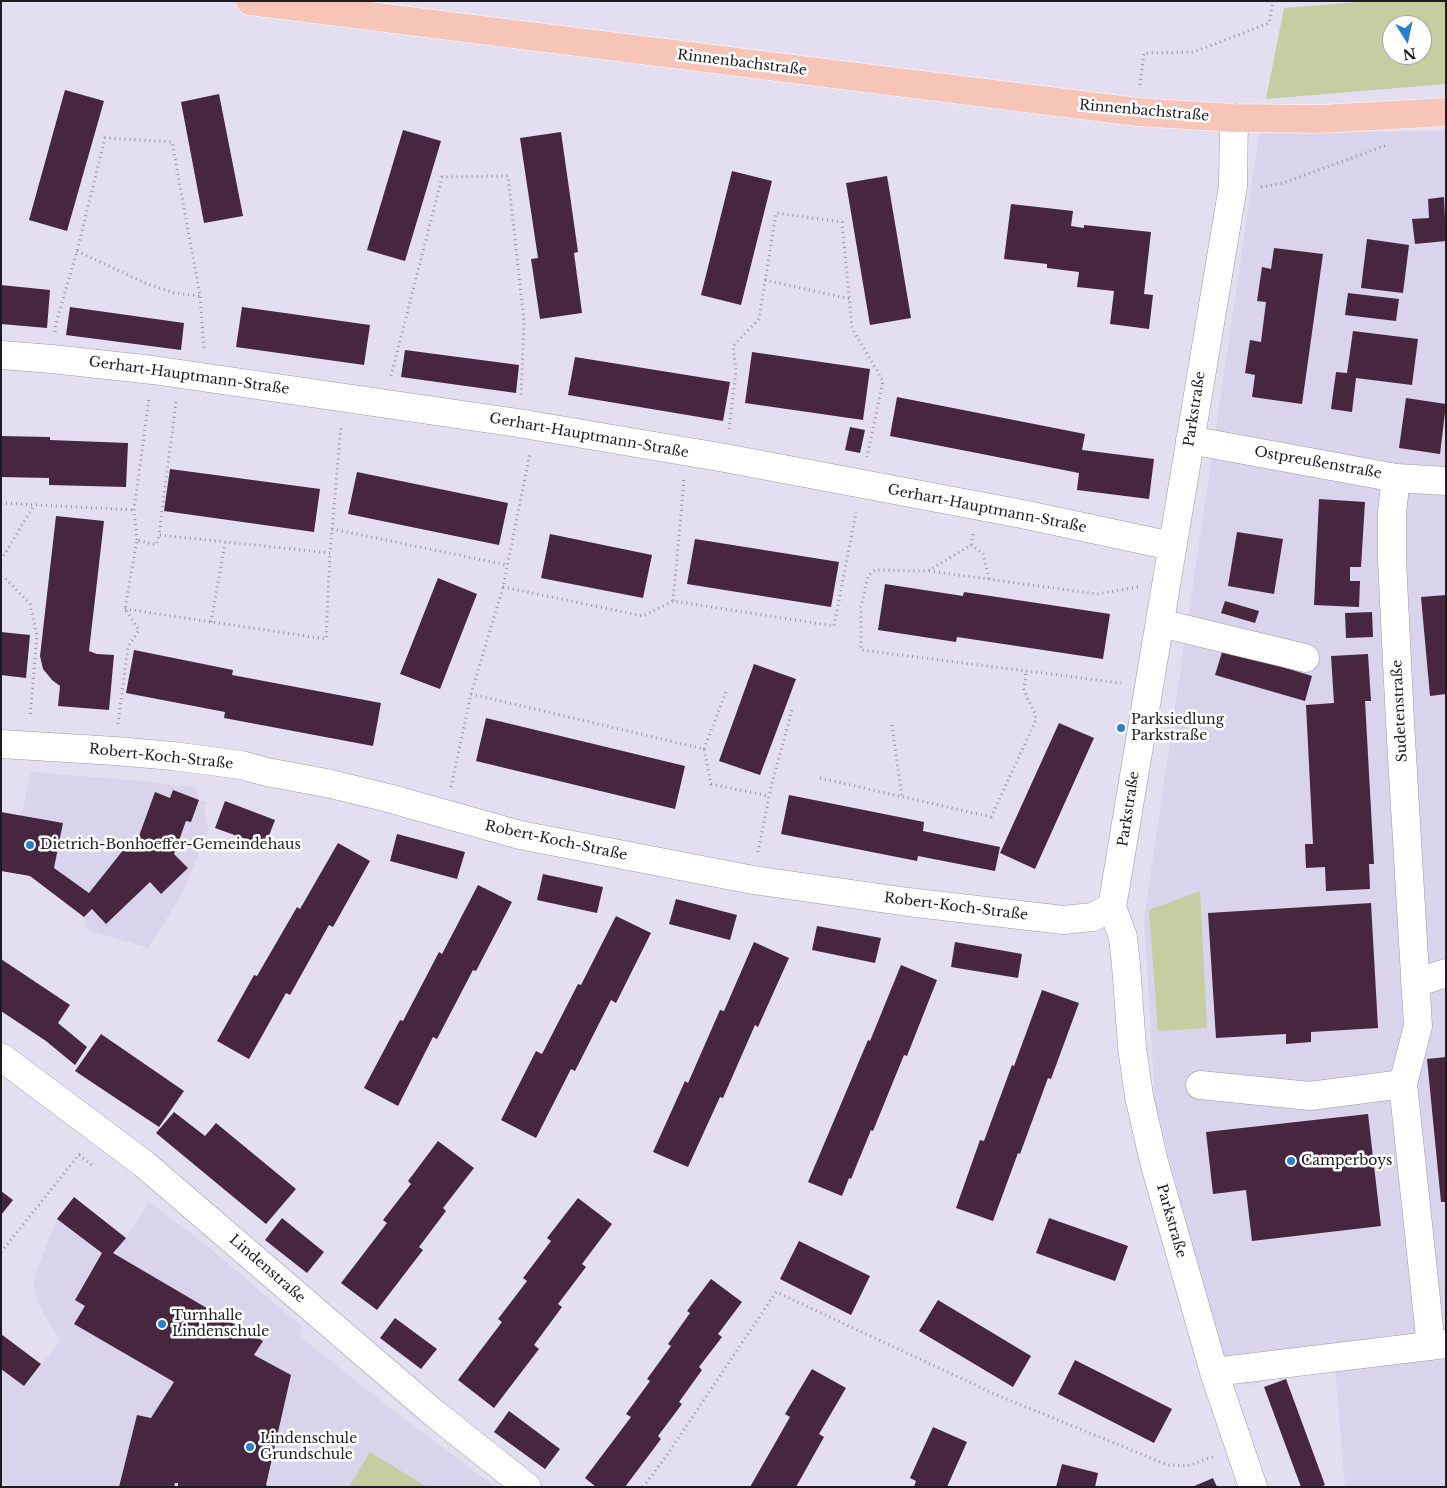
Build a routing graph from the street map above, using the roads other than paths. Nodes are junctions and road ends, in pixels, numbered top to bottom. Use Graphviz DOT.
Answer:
graph roads {
  1 [pos="250,1"];
  2 [pos="1446,112"];
  3 [pos="1234,118"];
  4 [pos="1,355"];
  5 [pos="1190,440"];
  6 [pos="1396,478"];
  7 [pos="1446,481"];
  8 [pos="1172,546"];
  9 [pos="1160,623"];
  10 [pos="1305,658"];
  11 [pos="1,744"];
  12 [pos="1112,906"];
  13 [pos="1446,973"];
  14 [pos="1415,983"];
  15 [pos="1,1057"];
  16 [pos="1403,1084"];
  17 [pos="1200,1085"];
  18 [pos="1438,1345"];
  19 [pos="1214,1372"];
  20 [pos="527,1487"];
  21 [pos="1253,1487"];
  1 -- 3 [label="main road, Rinnenbachstraße"];
  2 -- 3 [label="main road, Rinnenbachstraße"];
  3 -- 5 [label="street, Parkstraße"];
  4 -- 8 [label="street, Gerhart-Hauptmann-Straße"];
  5 -- 6 [label="street, Ostpreußenstraße"];
  5 -- 8 [label="street, Parkstraße"];
  6 -- 7 [label="street, Ostpreußenstraße"];
  6 -- 14 [label="street, Sudetenstraße"];
  8 -- 9 [label="street, Parkstraße"];
  9 -- 10 [label="street"];
  9 -- 12 [label="street, Parkstraße"];
  11 -- 12 [label="street, Robert-Koch-Straße"];
  12 -- 19 [label="street, Parkstraße"];
  13 -- 14 [label="street"];
  14 -- 16 [label="street, Sudetenstraße"];
  15 -- 20 [label="street, Lindenstraße"];
  16 -- 17 [label="street"];
  16 -- 18 [label="street"];
  18 -- 19 [label="street"];
  19 -- 21 [label="street, Parkstraße"];
}
